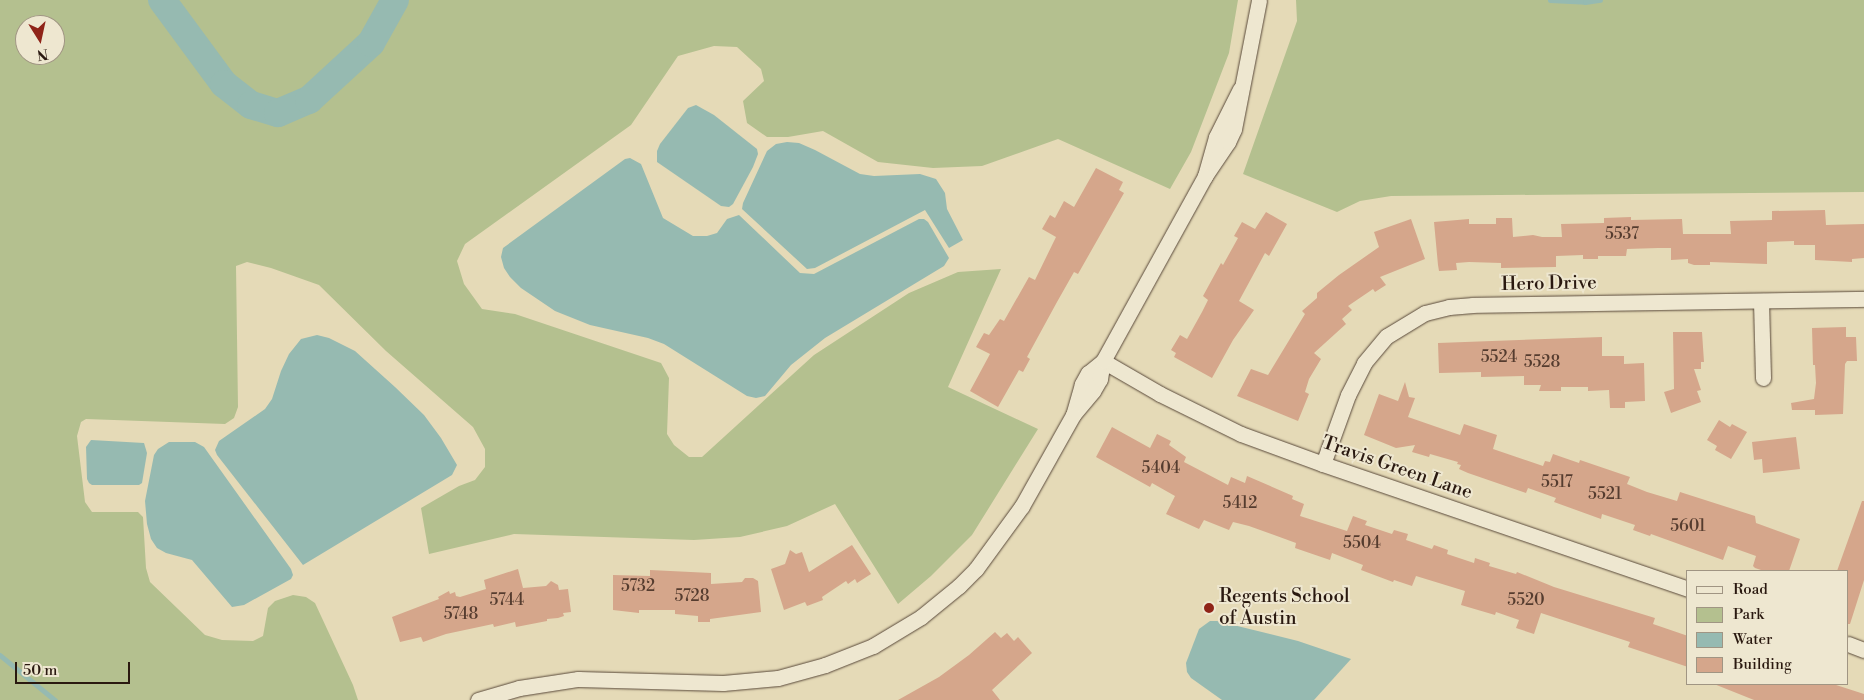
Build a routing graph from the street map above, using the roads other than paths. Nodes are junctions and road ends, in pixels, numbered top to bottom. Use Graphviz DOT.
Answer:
graph roads {
  1 [pos="1259,0"];
  2 [pos="1864,299"];
  3 [pos="1761,301"];
  4 [pos="1103,361"];
  5 [pos="1762,378"];
  6 [pos="1323,464"];
  7 [pos="1686,589"];
  8 [pos="1849,644"];
  9 [pos="1864,650"];
  10 [pos="478,700"];
  1 -- 4 [label="street"];
  2 -- 3 [label="street, Hero Drive"];
  3 -- 5 [label="street"];
  3 -- 6 [label="street, Hero Drive"];
  4 -- 6 [label="street, Travis Green Lane"];
  4 -- 10 [label="street"];
  6 -- 7 [label="street, Travis Green Lane"];
  8 -- 9 [label="street"];
}
